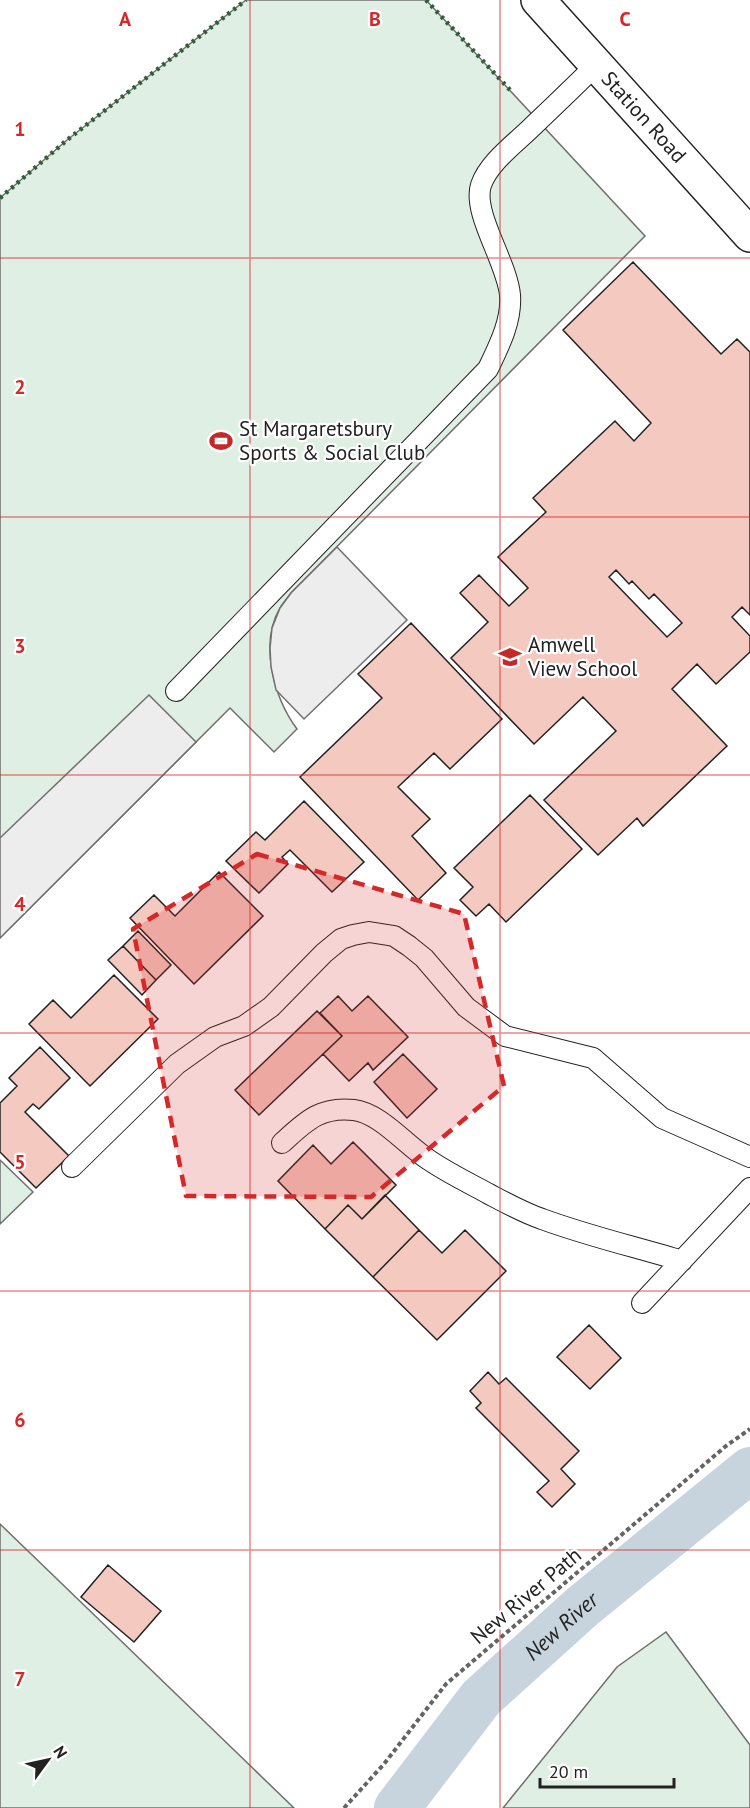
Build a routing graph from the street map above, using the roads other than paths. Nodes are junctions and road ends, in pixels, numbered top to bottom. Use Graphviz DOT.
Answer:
graph roads {
  1 [pos="538,0"];
  2 [pos="596,65"];
  3 [pos="750,235"];
  4 [pos="176,691"];
  5 [pos="282,1143"];
  6 [pos="750,1157"];
  7 [pos="72,1167"];
  8 [pos="750,1188"];
  9 [pos="682,1261"];
  10 [pos="642,1303"];
  1 -- 2 [label="main road, Station Road"];
  2 -- 3 [label="main road, Station Road"];
  2 -- 4 [label="lane"];
  5 -- 9 [label="lane"];
  6 -- 7 [label="lane"];
  8 -- 9 [label="lane"];
  9 -- 10 [label="lane"];
}
